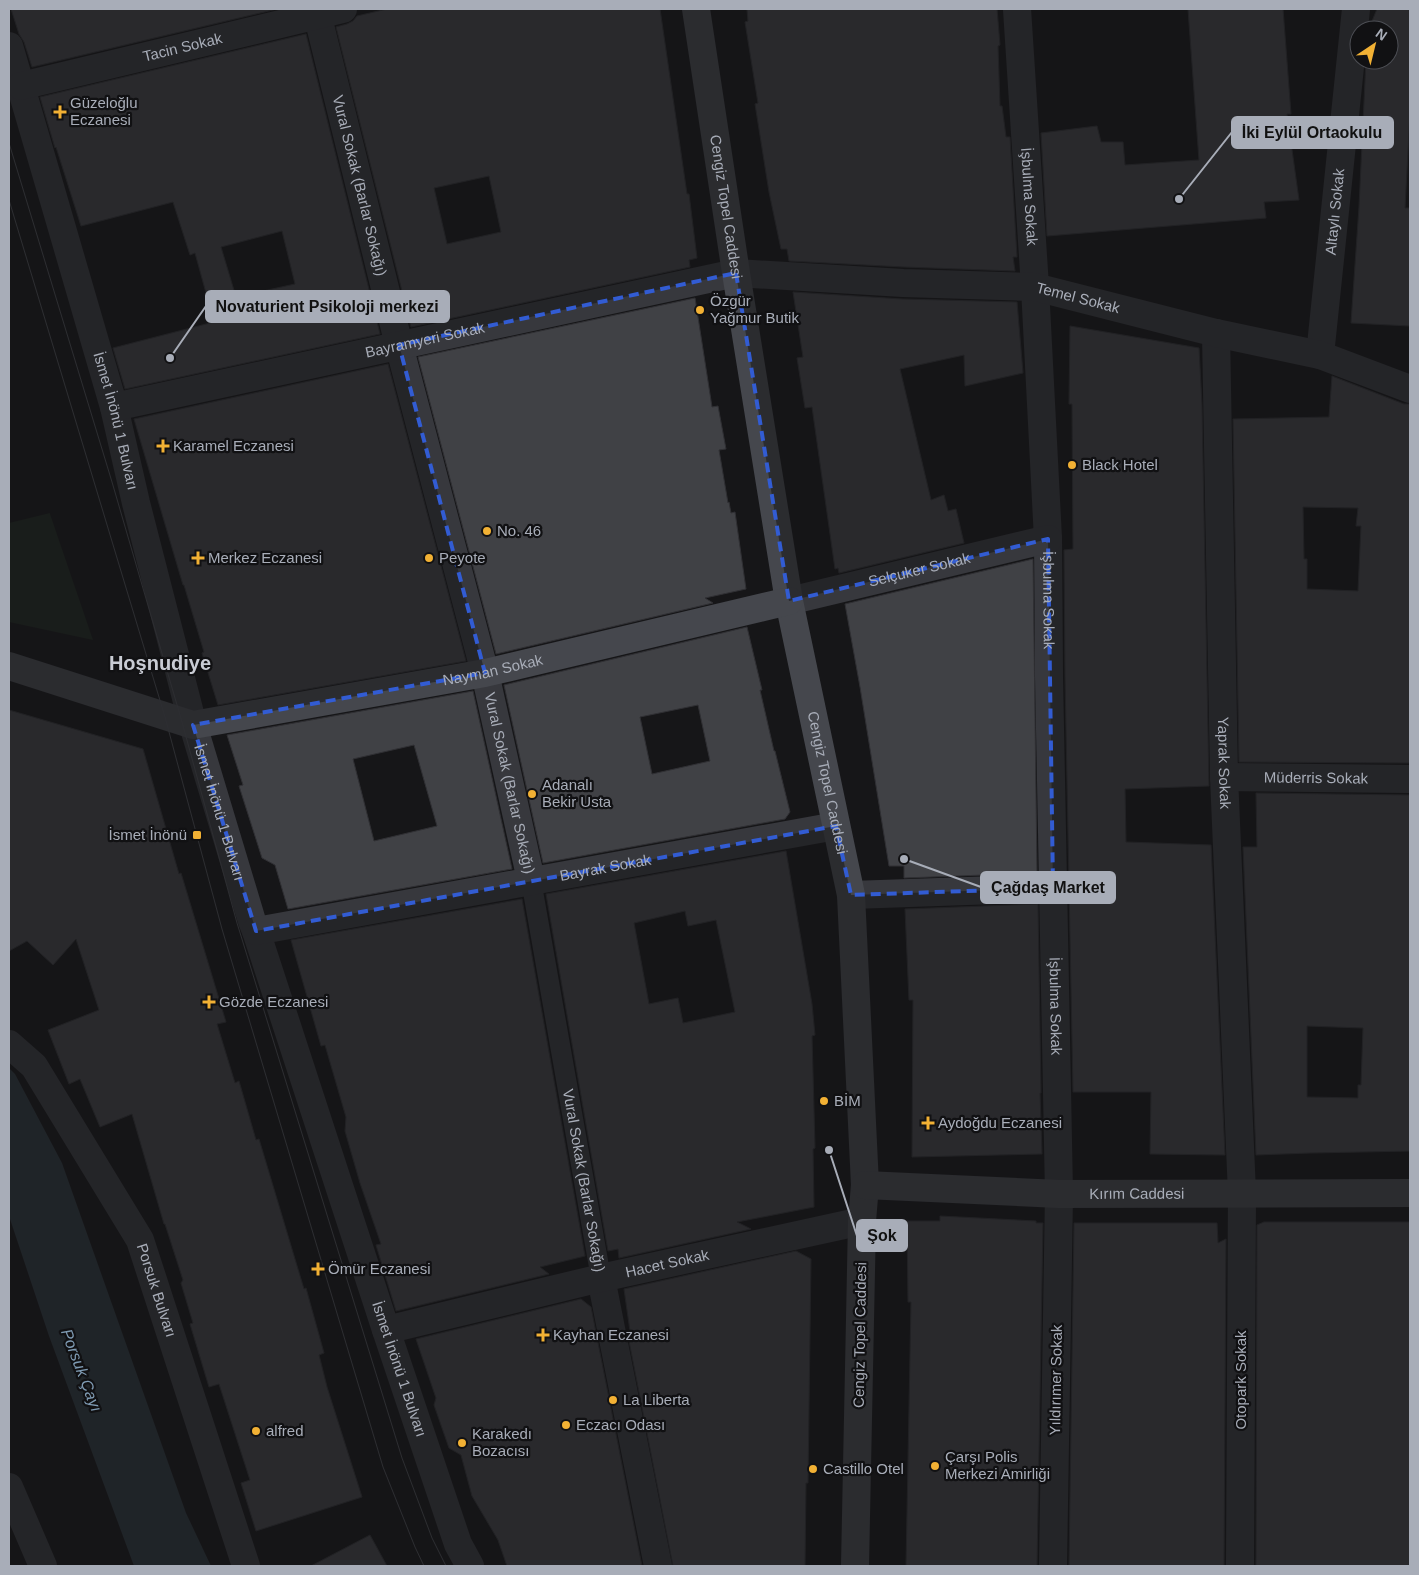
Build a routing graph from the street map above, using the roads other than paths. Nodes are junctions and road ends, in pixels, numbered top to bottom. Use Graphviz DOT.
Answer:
graph roads {
  1 [pos="696,9"];
  2 [pos="1017,9"];
  3 [pos="1356,9"];
  4 [pos="325,10"];
  5 [pos="9,46"];
  6 [pos="21,86"];
  7 [pos="736,273"];
  8 [pos="1035,287"];
  9 [pos="1216,333"];
  10 [pos="399,344"];
  11 [pos="1320,355"];
  12 [pos="1410,388"];
  13 [pos="114,407"];
  14 [pos="1048,539"];
  15 [pos="789,601"];
  16 [pos="9,666"];
  17 [pos="485,674"];
  18 [pos="193,725"];
  19 [pos="1224,777"];
  20 [pos="1410,779"];
  21 [pos="836,826"];
  22 [pos="531,880"];
  23 [pos="1053,888"];
  24 [pos="851,896"];
  25 [pos="256,931"];
  26 [pos="9,1044"];
  27 [pos="865,1185"];
  28 [pos="1410,1193"];
  29 [pos="1059,1194"];
  30 [pos="1242,1194"];
  31 [pos="862,1222"];
  32 [pos="601,1278"];
  33 [pos="386,1330"];
  34 [pos="9,1487"];
  35 [pos="42,1566"];
  36 [pos="246,1566"];
  37 [pos="470,1566"];
  38 [pos="658,1566"];
  39 [pos="855,1566"];
  40 [pos="1053,1566"];
  41 [pos="1240,1566"];
  1 -- 7 [label="main road, Cengiz Topel Caddesi"];
  2 -- 8 [label="street, İşbulma Sokak"];
  3 -- 11 [label="street, Altaylı Sokak"];
  4 -- 6 [label="street, Tacin Sokak"];
  4 -- 10 [label="street, Vural Sokak (Barlar Sokağı)"];
  5 -- 6 [label="street, İsmet İnönü 1 Bulvarı"];
  6 -- 13 [label="street, İsmet İnönü 1 Bulvarı"];
  7 -- 8 [label="street, Temel Sokak"];
  7 -- 10 [label="street, Bayramyeri Sokak"];
  7 -- 15 [label="main road, Cengiz Topel Caddesi"];
  8 -- 9 [label="street, Temel Sokak"];
  8 -- 14 [label="street, İşbulma Sokak"];
  9 -- 11 [label="street, Temel Sokak"];
  9 -- 19 [label="street, Yaprak Sokak"];
  10 -- 13 [label="street, Bayramyeri Sokak"];
  10 -- 17 [label="street, Vural Sokak (Barlar Sokağı)"];
  11 -- 12 [label="street, Temel Sokak"];
  13 -- 18 [label="street, İsmet İnönü 1 Bulvarı"];
  14 -- 15 [label="street, Selçuker Sokak"];
  14 -- 23 [label="street, İşbulma Sokak"];
  15 -- 17 [label="main road, Nayman Sokak"];
  15 -- 21 [label="main road, Cengiz Topel Caddesi"];
  16 -- 18 [label="main road"];
  17 -- 18 [label="main road, Nayman Sokak"];
  17 -- 22 [label="street, Vural Sokak (Barlar Sokağı)"];
  18 -- 25 [label="street, İsmet İnönü 1 Bulvarı"];
  19 -- 20 [label="street, Müderris Sokak"];
  19 -- 30 [label="street, Yaprak Sokak"];
  21 -- 22 [label="street, Bayrak Sokak"];
  21 -- 24 [label="main road, Cengiz Topel Caddesi"];
  22 -- 25 [label="street, Bayrak Sokak"];
  22 -- 32 [label="lane, Vural Sokak (Barlar Sokağı)"];
  23 -- 24 [label="street"];
  23 -- 29 [label="street, İşbulma Sokak"];
  24 -- 27 [label="main road, Cengiz Topel Caddesi"];
  25 -- 33 [label="street, İsmet İnönü 1 Bulvarı"];
  26 -- 36 [label="street, Porsuk Bulvarı"];
  27 -- 29 [label="main road, Kırım Caddesi"];
  27 -- 31 [label="main road, Cengiz Topel Caddesi"];
  28 -- 30 [label="main road, Kırım Caddesi"];
  29 -- 30 [label="main road, Kırım Caddesi"];
  29 -- 40 [label="street, Yıldırımer Sokak"];
  30 -- 41 [label="street, Otopark Sokak"];
  31 -- 32 [label="street, Hacet Sokak"];
  31 -- 39 [label="main road, Cengiz Topel Caddesi"];
  32 -- 33 [label="street, Hacet Sokak"];
  32 -- 38 [label="street, Vural Sokak (Barlar Sokağı)"];
  33 -- 37 [label="street, İsmet İnönü 1 Bulvarı"];
  34 -- 35 [label="street"];
}
